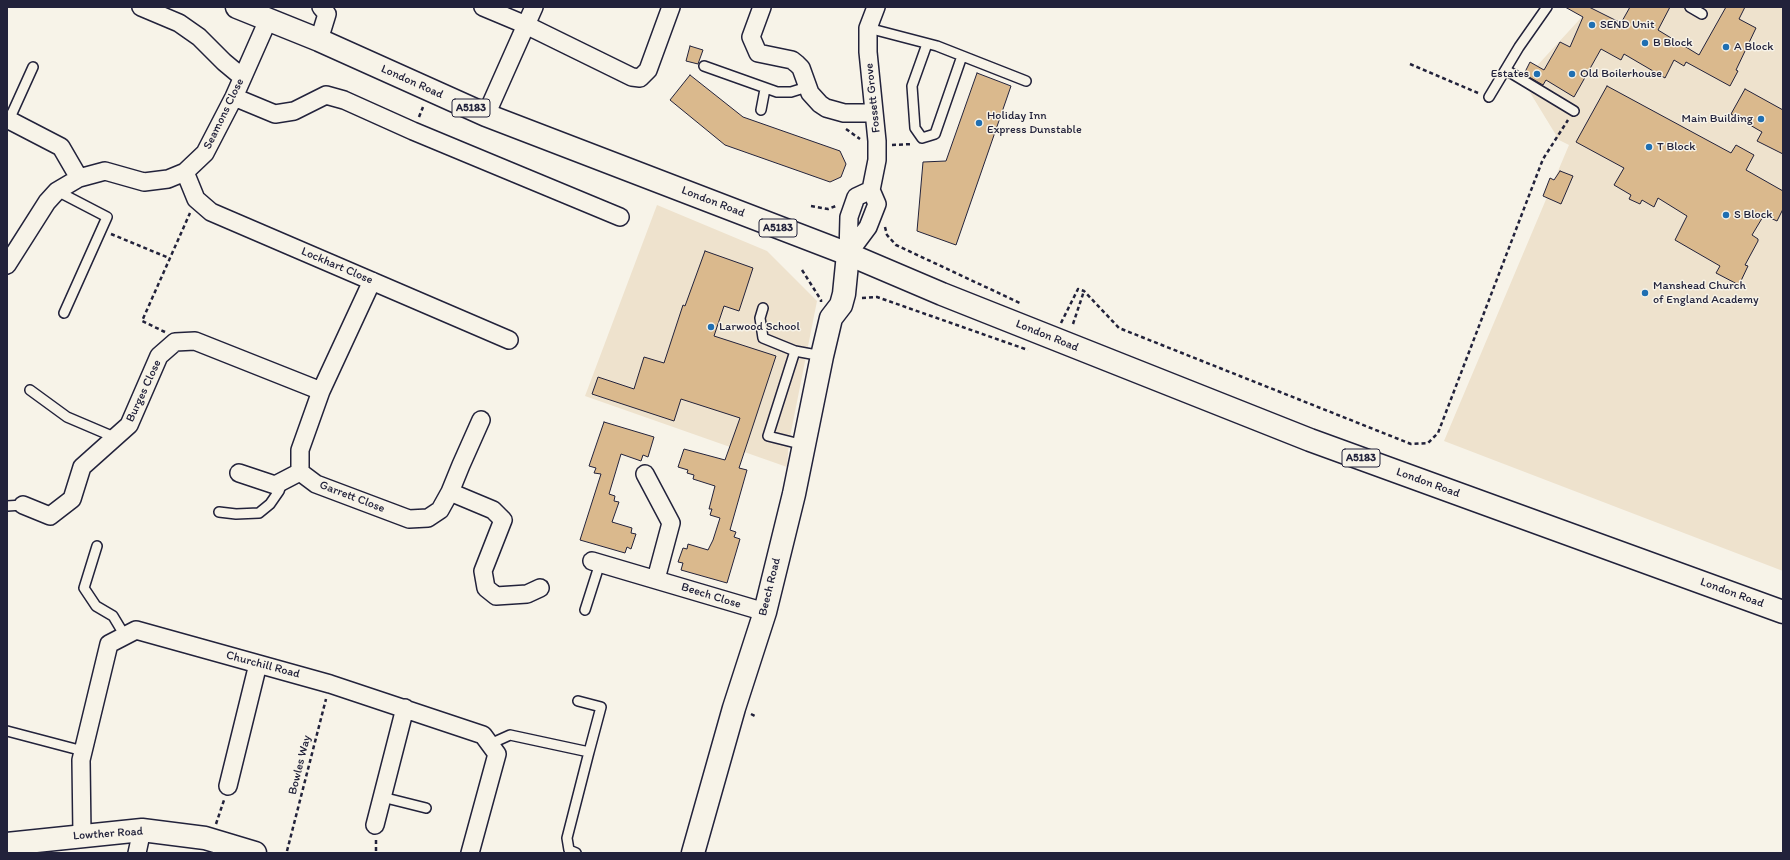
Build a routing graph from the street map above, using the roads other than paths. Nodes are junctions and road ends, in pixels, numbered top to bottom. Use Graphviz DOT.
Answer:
graph roads {
  1 [pos="140,7"];
  2 [pos="237,7"];
  3 [pos="321,7"];
  4 [pos="482,7"];
  5 [pos="534,7"];
  6 [pos="671,7"];
  7 [pos="762,7"];
  8 [pos="876,7"];
  9 [pos="1547,7"];
  10 [pos="1690,7"];
  11 [pos="1702,14"];
  12 [pos="268,20"];
  13 [pos="526,25"];
  14 [pos="868,28"];
  15 [pos="319,40"];
  16 [pos="927,44"];
  17 [pos="962,56"];
  18 [pos="704,66"];
  19 [pos="33,67"];
  20 [pos="1506,70"];
  21 [pos="242,77"];
  22 [pos="1026,82"];
  23 [pos="807,87"];
  24 [pos="765,89"];
  25 [pos="234,97"];
  26 [pos="1489,97"];
  27 [pos="761,110"];
  28 [pos="1574,111"];
  29 [pos="873,113"];
  30 [pos="486,115"];
  31 [pos="8,119"];
  32 [pos="185,172"];
  33 [pos="79,178"];
  34 [pos="57,191"];
  35 [pos="620,217"];
  36 [pos="848,254"];
  37 [pos="7,265"];
  38 [pos="372,281"];
  39 [pos="763,308"];
  40 [pos="64,313"];
  41 [pos="509,340"];
  42 [pos="795,351"];
  43 [pos="822,356"];
  44 [pos="30,390"];
  45 [pos="321,391"];
  46 [pos="481,420"];
  47 [pos="114,438"];
  48 [pos="804,445"];
  49 [pos="300,472"];
  50 [pos="239,473"];
  51 [pos="645,474"];
  52 [pos="282,482"];
  53 [pos="450,492"];
  54 [pos="15,505"];
  55 [pos="219,512"];
  56 [pos="97,546"];
  57 [pos="596,562"];
  58 [pos="656,580"];
  59 [pos="540,588"];
  60 [pos="585,610"];
  61 [pos="765,612"];
  62 [pos="1783,612"];
  63 [pos="125,636"];
  64 [pos="258,664"];
  65 [pos="578,701"];
  66 [pos="405,708"];
  67 [pos="7,731"];
  68 [pos="490,744"];
  69 [pos="83,751"];
  70 [pos="589,752"];
  71 [pos="228,786"];
  72 [pos="382,797"];
  73 [pos="426,808"];
  74 [pos="375,825"];
  75 [pos="142,830"];
  76 [pos="82,835"];
  77 [pos="7,844"];
  78 [pos="137,853"];
  79 [pos="255,853"];
  80 [pos="470,853"];
  81 [pos="576,853"];
  82 [pos="693,853"];
  1 -- 21 [label="street"];
  2 -- 12 [label="main road, London Road / A5183"];
  3 -- 15 [label="street"];
  4 -- 13 [label="street"];
  5 -- 13 [label="street"];
  6 -- 13 [label="street"];
  7 -- 23 [label="street"];
  8 -- 14 [label="street, Fossett Grove"];
  9 -- 20 [label="lane"];
  10 -- 11 [label="lane"];
  12 -- 15 [label="main road, London Road / A5183"];
  12 -- 21 [label="street, Seamons Close"];
  13 -- 30 [label="street"];
  14 -- 16 [label="lane"];
  14 -- 29 [label="street, Fossett Grove"];
  15 -- 30 [label="main road, London Road / A5183"];
  16 -- 17 [label="lane"];
  16 -- 17 [label="lane"];
  17 -- 22 [label="lane"];
  18 -- 24 [label="lane"];
  19 -- 31 [label="lane"];
  20 -- 26 [label="lane"];
  20 -- 28 [label="lane"];
  21 -- 25 [label="street, Seamons Close"];
  23 -- 24 [label="lane"];
  23 -- 29 [label="street"];
  24 -- 27 [label="lane"];
  25 -- 32 [label="street, Seamons Close"];
  25 -- 35 [label="street"];
  29 -- 36 [label="street, Fossett Grove"];
  30 -- 36 [label="main road, London Road / A5183"];
  31 -- 33 [label="street"];
  32 -- 33 [label="street, Seamons Close"];
  32 -- 38 [label="street, Lockhart Close"];
  33 -- 34 [label="street, Seamons Close"];
  34 -- 37 [label="street, Seamons Close"];
  34 -- 40 [label="lane"];
  36 -- 43 [label="main road, Beech Road"];
  36 -- 62 [label="main road, London Road / A5183"];
  38 -- 41 [label="street, Lockhart Close"];
  38 -- 45 [label="street"];
  39 -- 42 [label="lane"];
  42 -- 43 [label="lane"];
  42 -- 48 [label="lane"];
  43 -- 48 [label="main road, Beech Road"];
  44 -- 47 [label="lane"];
  45 -- 47 [label="street, Burges Close"];
  45 -- 49 [label="street"];
  46 -- 53 [label="street, Garrett Close"];
  47 -- 54 [label="street, Burges Close"];
  48 -- 61 [label="main road, Beech Road"];
  49 -- 52 [label="street"];
  49 -- 53 [label="street, Garrett Close"];
  50 -- 52 [label="street"];
  51 -- 58 [label="street"];
  52 -- 55 [label="lane"];
  53 -- 59 [label="street"];
  56 -- 63 [label="lane"];
  57 -- 58 [label="street, Beech Close"];
  57 -- 60 [label="lane"];
  58 -- 61 [label="street, Beech Close"];
  61 -- 82 [label="main road, Beech Road"];
  63 -- 64 [label="street, Churchill Road"];
  63 -- 69 [label="street, Churchill Road"];
  64 -- 66 [label="street, Churchill Road"];
  64 -- 71 [label="street"];
  65 -- 70 [label="lane"];
  66 -- 68 [label="street, Churchill Road"];
  66 -- 72 [label="street"];
  67 -- 69 [label="lane"];
  68 -- 70 [label="lane"];
  68 -- 80 [label="street"];
  69 -- 76 [label="street, Churchill Road"];
  70 -- 81 [label="lane"];
  72 -- 73 [label="lane"];
  72 -- 74 [label="street"];
  75 -- 76 [label="main road, Lowther Road"];
  75 -- 78 [label="street"];
  75 -- 79 [label="main road, Lowther Road"];
  76 -- 77 [label="main road, Lowther Road"];
}
